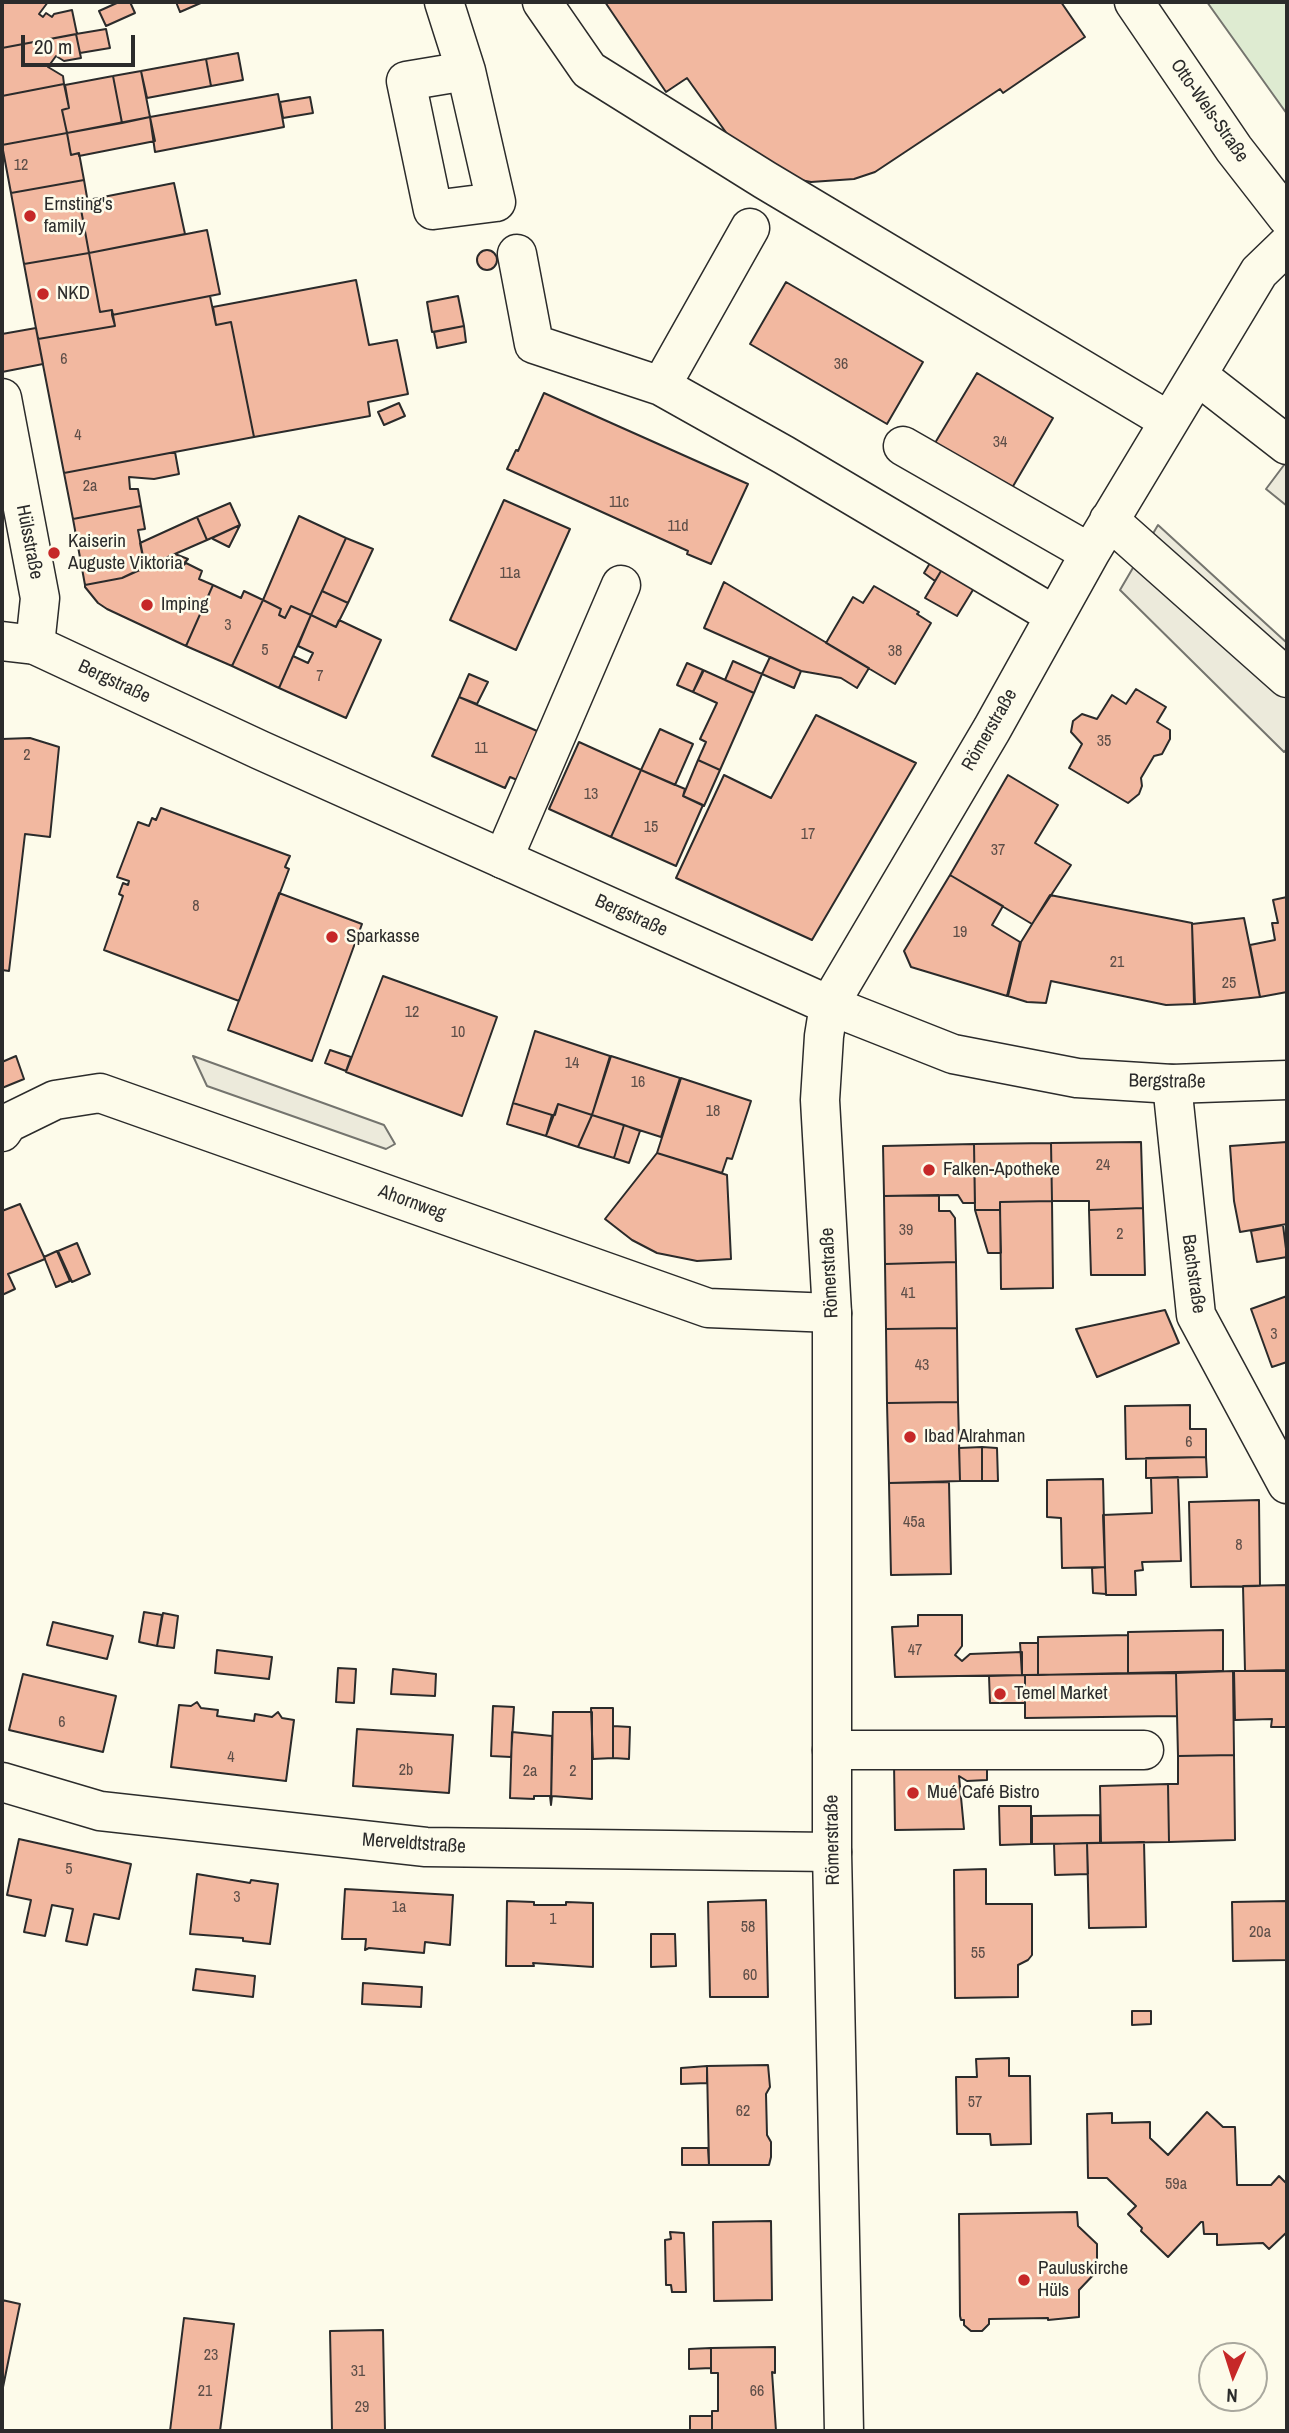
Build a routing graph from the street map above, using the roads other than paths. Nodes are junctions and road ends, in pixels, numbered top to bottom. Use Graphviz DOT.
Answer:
graph roads {
  1 [pos="444,2"];
  2 [pos="542,2"];
  3 [pos="1134,2"];
  4 [pos="466,71"];
  5 [pos="1287,216"];
  6 [pos="750,228"];
  7 [pos="1287,245"];
  8 [pos="517,254"];
  9 [pos="1197,375"];
  10 [pos="661,386"];
  11 [pos="2,398"];
  12 [pos="1169,421"];
  13 [pos="1287,445"];
  14 [pos="903,446"];
  15 [pos="1110,520"];
  16 [pos="1090,553"];
  17 [pos="621,585"];
  18 [pos="1054,615"];
  19 [pos="18,643"];
  20 [pos="1287,678"];
  21 [pos="503,859"];
  22 [pos="829,1005"];
  23 [pos="1287,1080"];
  24 [pos="1172,1084"];
  25 [pos="2,1132"];
  26 [pos="832,1313"];
  27 [pos="1287,1484"];
  28 [pos="832,1750"];
  29 [pos="1144,1750"];
  30 [pos="2,1782"];
  31 [pos="832,1852"];
  32 [pos="844,2431"];
  1 -- 4 [label="street"];
  2 -- 12 [label="street"];
  3 -- 5 [label="street, Otto-Wels-Straße"];
  6 -- 10 [label="street"];
  7 -- 9 [label="street, Römerstraße"];
  8 -- 10 [label="street"];
  9 -- 12 [label="street, Römerstraße"];
  9 -- 13 [label="street"];
  10 -- 18 [label="street"];
  11 -- 19 [label="street, Hülsstraße"];
  12 -- 15 [label="street, Römerstraße"];
  14 -- 16 [label="street"];
  15 -- 16 [label="street, Römerstraße"];
  15 -- 20 [label="street"];
  16 -- 18 [label="street, Römerstraße"];
  17 -- 21 [label="street"];
  18 -- 22 [label="street, Römerstraße"];
  19 -- 21 [label="street, Bergstraße"];
  21 -- 22 [label="street, Bergstraße"];
  22 -- 24 [label="street, Bergstraße"];
  22 -- 26 [label="street, Römerstraße"];
  23 -- 24 [label="street, Bergstraße"];
  24 -- 27 [label="street, Bachstraße"];
  25 -- 26 [label="street, Ahornweg"];
  26 -- 28 [label="street, Römerstraße"];
  28 -- 29 [label="street"];
  28 -- 31 [label="street, Römerstraße"];
  30 -- 31 [label="street, Merveldtstraße"];
  31 -- 32 [label="street, Römerstraße"];
}
